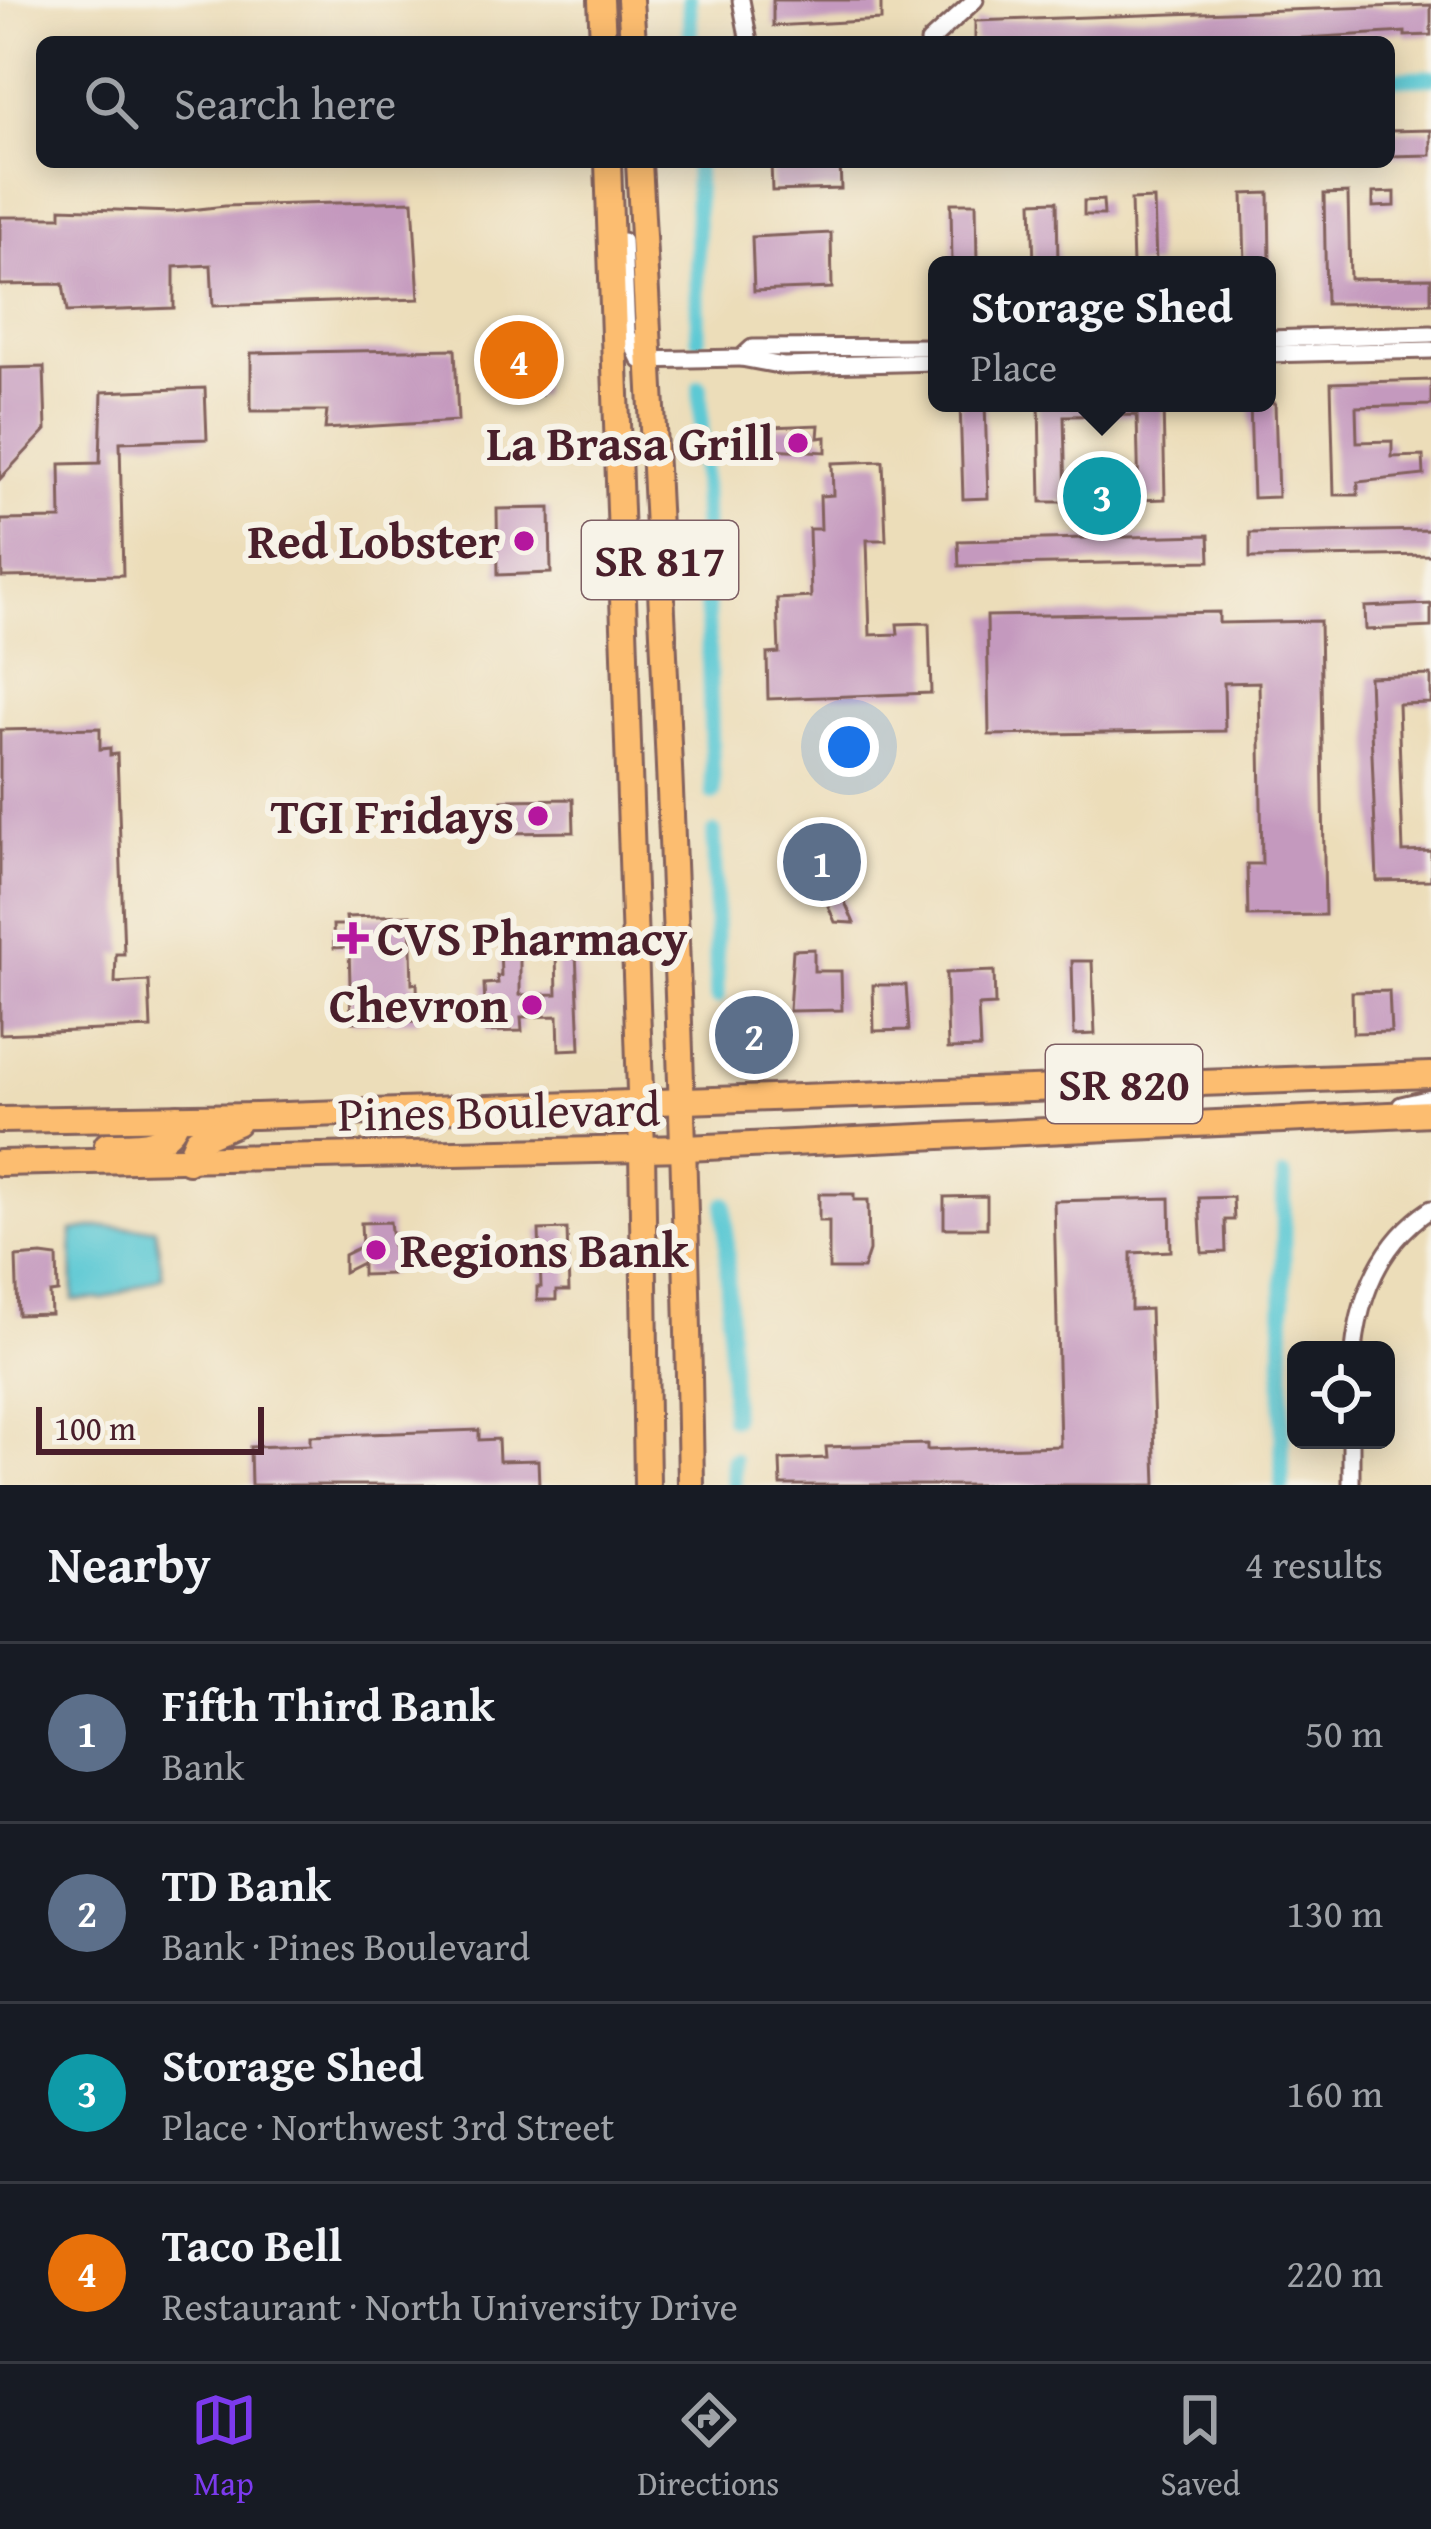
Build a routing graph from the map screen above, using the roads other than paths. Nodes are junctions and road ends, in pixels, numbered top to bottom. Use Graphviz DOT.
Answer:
graph roads {
  1 [pos="601,0"];
  2 [pos="630,0"];
  3 [pos="742,0"];
  4 [pos="975,0"];
  5 [pos="603,36"];
  6 [pos="632,36"];
  7 [pos="748,36"];
  8 [pos="935,36"];
  9 [pos="608,168"];
  10 [pos="615,168"];
  11 [pos="639,168"];
  12 [pos="1431,334"];
  13 [pos="1276,339"];
  14 [pos="928,347"];
  15 [pos="1431,350"];
  16 [pos="1276,354"];
  17 [pos="741,358"];
  18 [pos="650,362"];
  19 [pos="928,362"];
  20 [pos="1431,1075"];
  21 [pos="1362,1077"];
  22 [pos="1181,1082"];
  23 [pos="1431,1098"];
  24 [pos="684,1100"];
  25 [pos="640,1103"];
  26 [pos="1431,1113"];
  27 [pos="256,1116"];
  28 [pos="178,1117"];
  29 [pos="1351,1117"];
  30 [pos="0,1120"];
  31 [pos="1181,1125"];
  32 [pos="1003,1134"];
  33 [pos="686,1148"];
  34 [pos="642,1149"];
  35 [pos="0,1160"];
  36 [pos="188,1160"];
  37 [pos="1431,1209"];
  38 [pos="1356,1341"];
  39 [pos="1351,1449"];
  40 [pos="647,1485"];
  41 [pos="691,1485"];
  42 [pos="1351,1485"];
  1 -- 5 [label="main road"];
  2 -- 6 [label="main road"];
  3 -- 7 [label="street"];
  4 -- 8 [label="street"];
  9 -- 25 [label="main road, SR 817"];
  10 -- 18 [label="street"];
  11 -- 18 [label="main road, SR 817"];
  12 -- 13 [label="street"];
  14 -- 17 [label="street"];
  15 -- 16 [label="street"];
  17 -- 18 [label="street"];
  17 -- 19 [label="street"];
  18 -- 24 [label="main road, SR 817"];
  20 -- 21 [label="main road, Pines Boulevard / SR 820"];
  21 -- 22 [label="main road, Pines Boulevard / SR 820"];
  21 -- 31 [label="main road"];
  22 -- 24 [label="main road, Pines Boulevard / SR 820"];
  22 -- 32 [label="main road"];
  23 -- 29 [label="street"];
  24 -- 25 [label="main road, Pines Boulevard / SR 820"];
  24 -- 33 [label="main road, SR 817"];
  25 -- 27 [label="main road, Pines Boulevard / SR 820"];
  25 -- 34 [label="main road, SR 817"];
  26 -- 29 [label="main road, Pines Boulevard / SR 820"];
  27 -- 28 [label="main road, Pines Boulevard / SR 820"];
  27 -- 36 [label="main road"];
  28 -- 30 [label="main road, Pines Boulevard / SR 820"];
  28 -- 35 [label="main road"];
  29 -- 31 [label="main road, Pines Boulevard / SR 820"];
  31 -- 32 [label="main road, Pines Boulevard / SR 820"];
  32 -- 33 [label="main road, Pines Boulevard / SR 820"];
  33 -- 34 [label="main road, Pines Boulevard / SR 820"];
  33 -- 41 [label="main road, SR 817"];
  34 -- 36 [label="main road, Pines Boulevard / SR 820"];
  34 -- 40 [label="main road, SR 817"];
  35 -- 36 [label="main road, Pines Boulevard / SR 820"];
  37 -- 38 [label="street"];
  39 -- 42 [label="street"];
}
